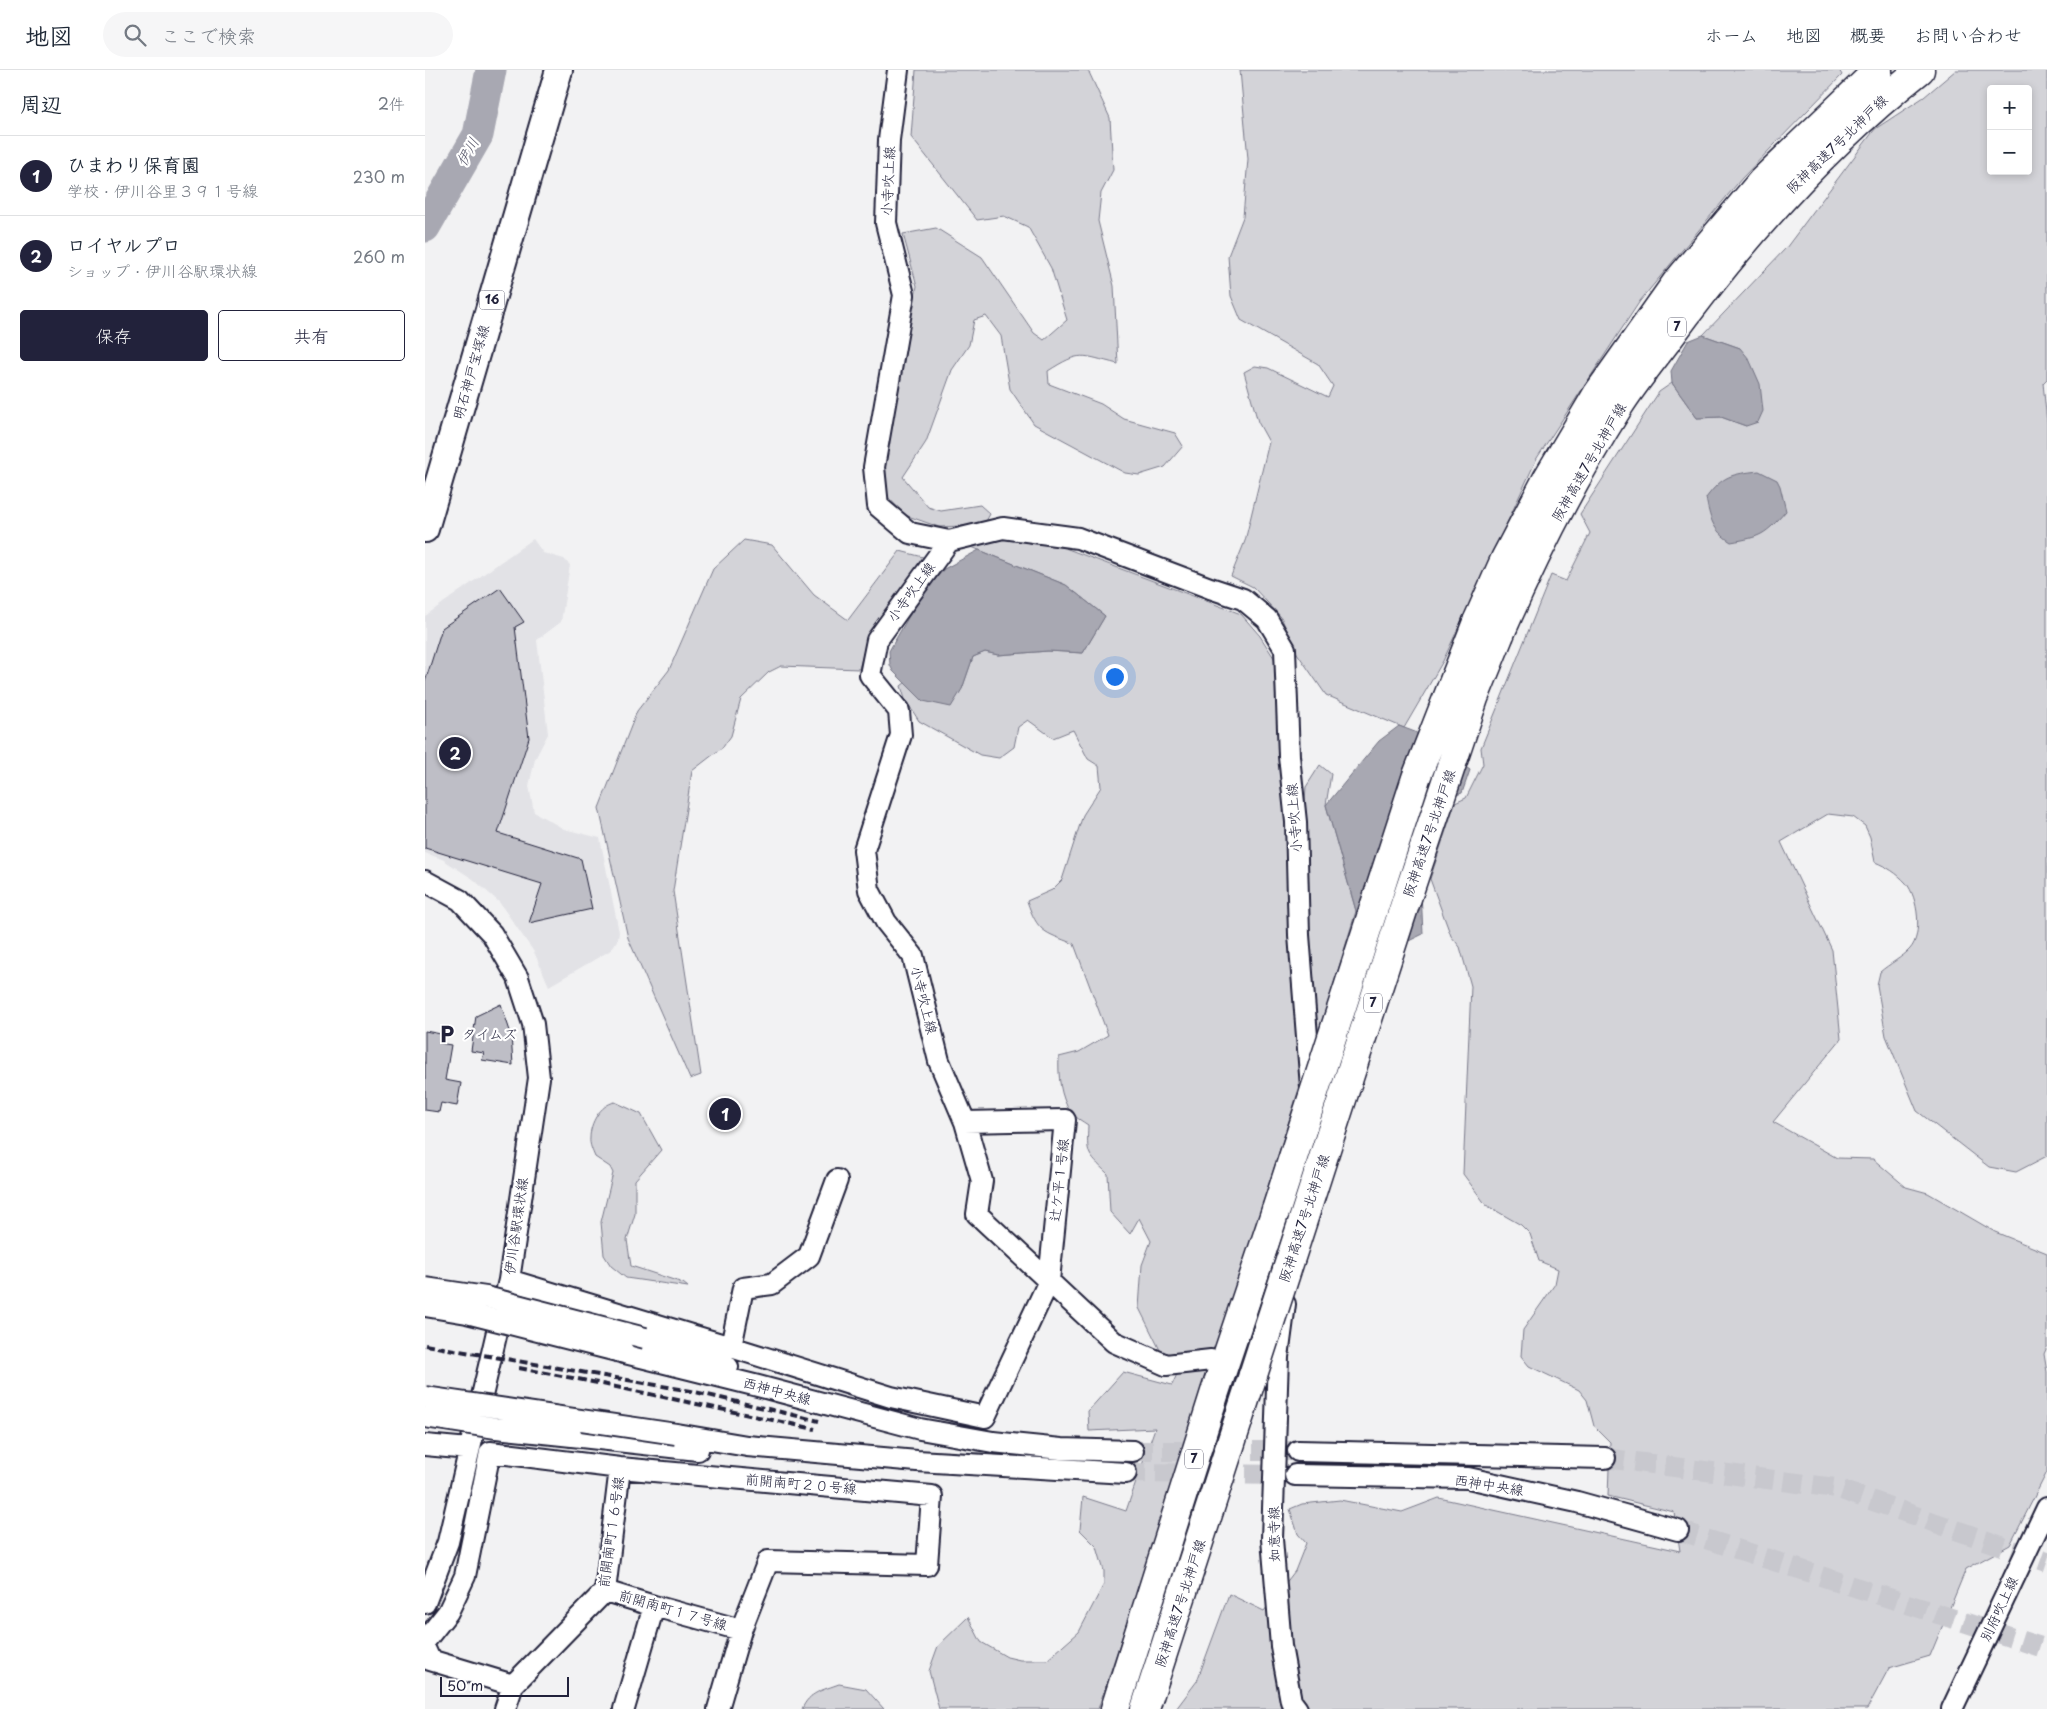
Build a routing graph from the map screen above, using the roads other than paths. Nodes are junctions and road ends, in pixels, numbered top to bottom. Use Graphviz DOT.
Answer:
graph roads {
  1 [pos="559,70"];
  2 [pos="898,70"];
  3 [pos="1878,70"];
  4 [pos="1920,70"];
  5 [pos="425,529"];
  6 [pos="949,541"];
  7 [pos="1489,628"];
  8 [pos="425,881"];
  9 [pos="965,1122"];
  10 [pos="837,1180"];
  11 [pos="509,1280"];
  12 [pos="1049,1281"];
  13 [pos="425,1288"];
  14 [pos="425,1306"];
  15 [pos="731,1346"];
  16 [pos="1278,1357"];
  17 [pos="1211,1360"];
  18 [pos="425,1396"];
  19 [pos="425,1417"];
  20 [pos="874,1417"];
  21 [pos="425,1445"];
  22 [pos="469,1449"];
  23 [pos="1133,1451"];
  24 [pos="1298,1452"];
  25 [pos="1605,1458"];
  26 [pos="917,1461"];
  27 [pos="620,1468"];
  28 [pos="1126,1473"];
  29 [pos="1295,1475"];
  30 [pos="2047,1508"];
  31 [pos="1678,1530"];
  32 [pos="605,1590"];
  33 [pos="425,1604"];
  34 [pos="653,1606"];
  35 [pos="741,1630"];
  36 [pos="425,1641"];
  37 [pos="425,1648"];
  38 [pos="513,1685"];
  39 [pos="505,1709"];
  40 [pos="624,1709"];
  41 [pos="718,1709"];
  42 [pos="1115,1709"];
  43 [pos="1145,1709"];
  44 [pos="1297,1709"];
  45 [pos="1952,1709"];
  1 -- 5 [label="main road, 明石神戸宝塚線 / 16"];
  2 -- 6 [label="street, 小寺吹上線"];
  3 -- 7 [label="highway, 阪神高速7号北神戸線 / 7"];
  4 -- 7 [label="highway, 阪神高速7号北神戸線 / 7"];
  6 -- 9 [label="street, 小寺吹上線"];
  6 -- 16 [label="street, 小寺吹上線"];
  7 -- 42 [label="highway, 阪神高速7号北神戸線 / 7, bridge"];
  7 -- 43 [label="highway, 阪神高速7号北神戸線 / 7, bridge"];
  8 -- 11 [label="street, 伊川谷駅環状線"];
  9 -- 12 [label="street, 小寺吹上線"];
  9 -- 12 [label="street, 辻ケ平１号線"];
  10 -- 15 [label="street"];
  11 -- 15 [label="street"];
  11 -- 22 [label="street, 伊川谷駅環状線"];
  12 -- 15 [label="street"];
  12 -- 17 [label="street, 小寺吹上線"];
  13 -- 20 [label="street, bridge"];
  14 -- 20 [label="street, 西神中央線, bridge"];
  16 -- 44 [label="street, 如意寺線"];
  18 -- 26 [label="street, bridge"];
  19 -- 26 [label="street, bridge"];
  20 -- 23 [label="street, 西神中央線"];
  21 -- 22 [label="street"];
  22 -- 33 [label="street, 伊川谷駅環状線"];
  24 -- 25 [label="street, 西神中央線"];
  26 -- 28 [label="street"];
  27 -- 32 [label="street, 前開南町１６号線"];
  27 -- 35 [label="street, 前開南町２０号線"];
  27 -- 36 [label="street, 前開南町２０号線"];
  29 -- 31 [label="street, 西神中央線"];
  30 -- 45 [label="street, 別府吹上線"];
  32 -- 34 [label="street, 前開南町１７号線"];
  32 -- 38 [label="street, 前開南町１６号線"];
  34 -- 35 [label="street, 前開南町１７号線"];
  34 -- 40 [label="street"];
  35 -- 41 [label="street, 前開南町２０号線"];
  37 -- 38 [label="street"];
  38 -- 39 [label="street, 前開南町１６号線"];
}
